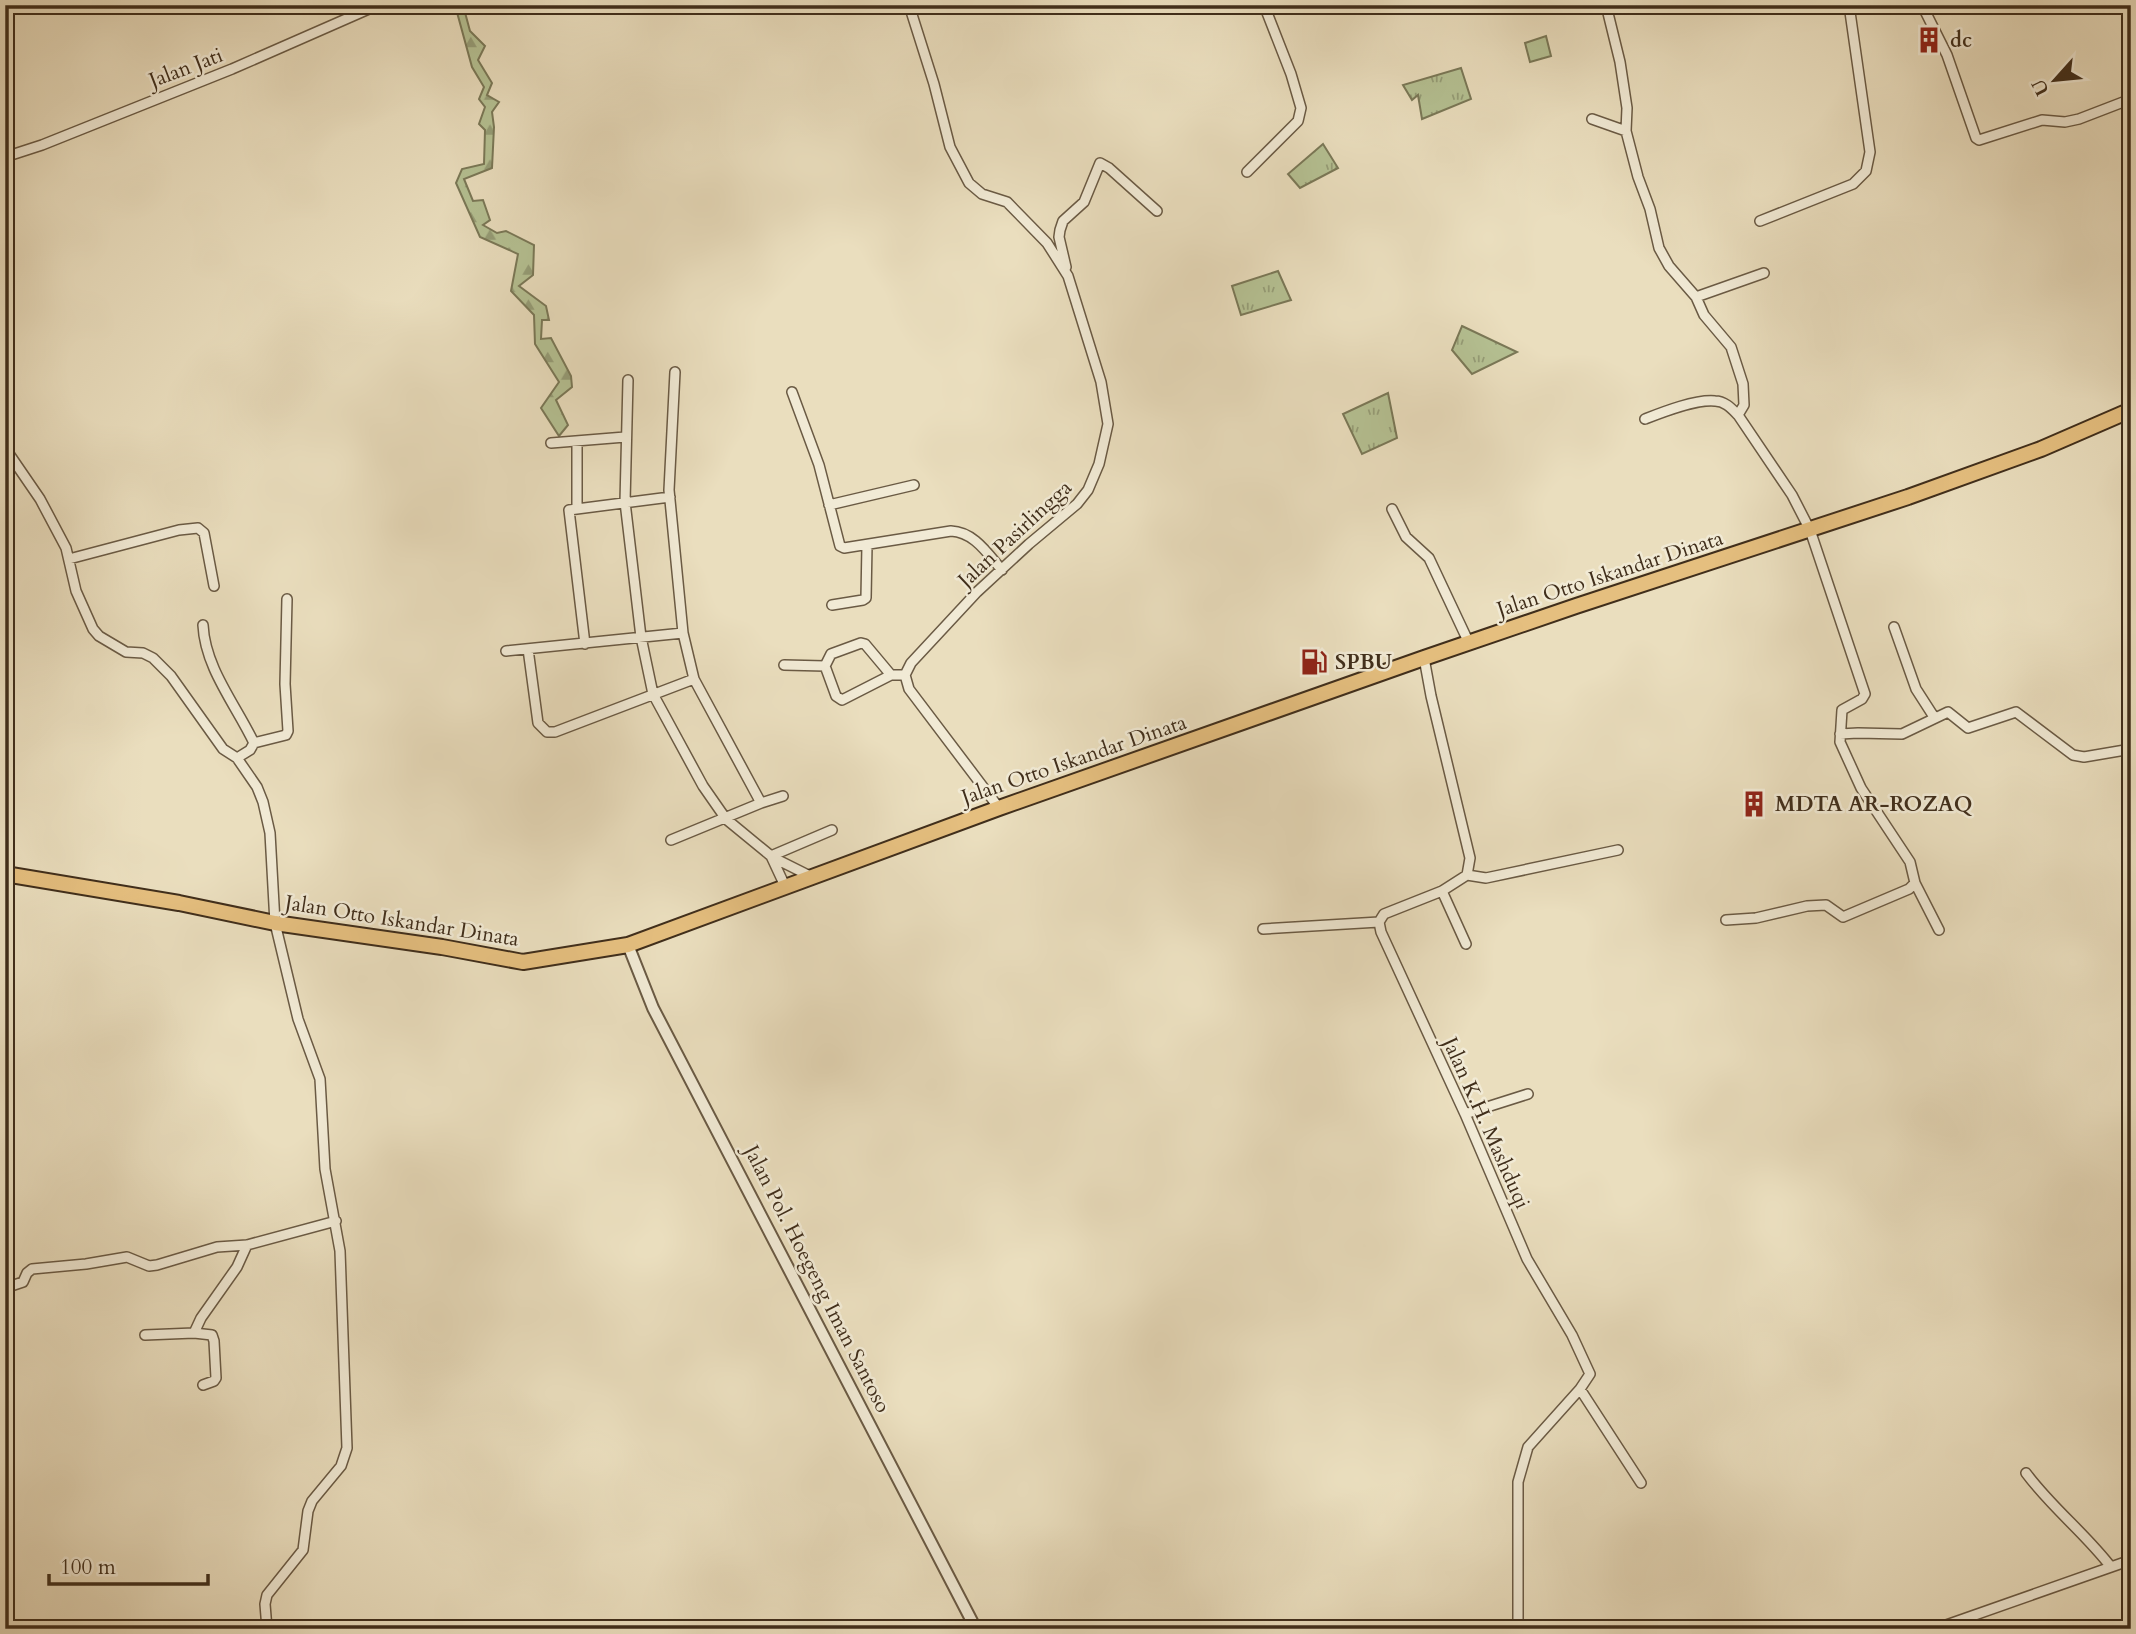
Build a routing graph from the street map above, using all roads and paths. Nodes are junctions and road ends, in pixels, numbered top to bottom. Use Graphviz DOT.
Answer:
graph roads {
  1 [pos="378,5"];
  2 [pos="909,5"];
  3 [pos="1264,5"];
  4 [pos="1606,5"];
  5 [pos="1922,5"];
  6 [pos="1852,6"];
  7 [pos="2131,99"];
  8 [pos="1592,119"];
  9 [pos="1626,131"];
  10 [pos="5,157"];
  11 [pos="1247,172"];
  12 [pos="1157,211"];
  13 [pos="1760,220"];
  14 [pos="1764,273"];
  15 [pos="1068,275"];
  16 [pos="1696,297"];
  17 [pos="675,372"];
  18 [pos="628,380"];
  19 [pos="792,392"];
  20 [pos="2131,410"];
  21 [pos="1738,415"];
  22 [pos="1645,419"];
  23 [pos="625,437"];
  24 [pos="577,441"];
  25 [pos="551,443"];
  26 [pos="5,448"];
  27 [pos="914,485"];
  28 [pos="670,498"];
  29 [pos="625,502"];
  30 [pos="829,505"];
  31 [pos="577,508"];
  32 [pos="1392,509"];
  33 [pos="1810,530"];
  34 [pos="867,545"];
  35 [pos="69,559"];
  36 [pos="1002,570"];
  37 [pos="214,586"];
  38 [pos="287,598"];
  39 [pos="831,605"];
  40 [pos="203,625"];
  41 [pos="1894,627"];
  42 [pos="683,633"];
  43 [pos="640,637"];
  44 [pos="1469,643"];
  45 [pos="584,644"];
  46 [pos="528,649"];
  47 [pos="506,651"];
  48 [pos="1424,658"];
  49 [pos="784,665"];
  50 [pos="825,666"];
  51 [pos="891,675"];
  52 [pos="905,675"];
  53 [pos="694,678"];
  54 [pos="653,694"];
  55 [pos="1934,717"];
  56 [pos="1840,734"];
  57 [pos="254,743"];
  58 [pos="2131,749"];
  59 [pos="237,758"];
  60 [pos="783,796"];
  61 [pos="761,803"];
  62 [pos="999,808"];
  63 [pos="726,819"];
  64 [pos="832,830"];
  65 [pos="671,840"];
  66 [pos="1618,850"];
  67 [pos="772,856"];
  68 [pos="5,874"];
  69 [pos="1467,875"];
  70 [pos="810,876"];
  71 [pos="1915,883"];
  72 [pos="785,886"];
  73 [pos="1442,891"];
  74 [pos="1726,920"];
  75 [pos="1379,922"];
  76 [pos="275,923"];
  77 [pos="1263,929"];
  78 [pos="1939,930"];
  79 [pos="1466,944"];
  80 [pos="628,945"];
  81 [pos="1528,1094"];
  82 [pos="1465,1114"];
  83 [pos="336,1221"];
  84 [pos="247,1245"];
  85 [pos="5,1288"];
  86 [pos="194,1334"];
  87 [pos="145,1335"];
  88 [pos="203,1385"];
  89 [pos="1580,1389"];
  90 [pos="2026,1473"];
  91 [pos="1641,1483"];
  92 [pos="2131,1560"];
  93 [pos="2111,1567"];
  94 [pos="267,1629"];
  95 [pos="976,1629"];
  96 [pos="1518,1629"];
  97 [pos="1935,1629"];
  1 -- 10 [label="street, Jalan Jati"];
  2 -- 15 [label="street, Jalan Pasirlingga"];
  3 -- 11 [label="street"];
  4 -- 9 [label="street"];
  5 -- 7 [label="street"];
  6 -- 13 [label="street"];
  8 -- 9 [label="street"];
  9 -- 16 [label="street"];
  12 -- 15 [label="street"];
  14 -- 16 [label="street"];
  15 -- 36 [label="street, Jalan Pasirlingga"];
  16 -- 21 [label="street"];
  17 -- 28 [label="street"];
  18 -- 23 [label="street"];
  19 -- 30 [label="street"];
  20 -- 33 [label="main road, Jalan Otto Iskandar Dinata"];
  21 -- 22 [label="street"];
  21 -- 33 [label="street"];
  23 -- 24 [label="street"];
  23 -- 29 [label="street"];
  24 -- 25 [label="street"];
  24 -- 31 [label="street"];
  26 -- 35 [label="street"];
  27 -- 30 [label="street"];
  28 -- 29 [label="street"];
  28 -- 42 [label="street"];
  29 -- 31 [label="street"];
  29 -- 43 [label="street"];
  30 -- 34 [label="street"];
  31 -- 45 [label="street"];
  32 -- 44 [label="street"];
  33 -- 44 [label="main road, Jalan Otto Iskandar Dinata"];
  33 -- 56 [label="street"];
  34 -- 36 [label="street"];
  34 -- 39 [label="street"];
  35 -- 37 [label="street"];
  35 -- 59 [label="street"];
  36 -- 52 [label="street, Jalan Pasirlingga"];
  38 -- 57 [label="street"];
  40 -- 57 [label="street"];
  41 -- 55 [label="street"];
  42 -- 43 [label="street"];
  42 -- 53 [label="street"];
  43 -- 45 [label="street"];
  43 -- 54 [label="street"];
  44 -- 48 [label="main road, Jalan Otto Iskandar Dinata"];
  45 -- 46 [label="street"];
  46 -- 47 [label="street"];
  46 -- 54 [label="street"];
  48 -- 62 [label="main road, Jalan Otto Iskandar Dinata"];
  48 -- 69 [label="street"];
  49 -- 50 [label="street"];
  50 -- 51 [label="street"];
  50 -- 51 [label="street"];
  51 -- 52 [label="street"];
  52 -- 62 [label="street"];
  53 -- 54 [label="street"];
  53 -- 61 [label="street"];
  54 -- 63 [label="street"];
  55 -- 56 [label="street"];
  55 -- 58 [label="street"];
  56 -- 71 [label="street"];
  57 -- 59 [label="street"];
  59 -- 76 [label="street"];
  60 -- 61 [label="street"];
  61 -- 63 [label="street"];
  62 -- 70 [label="main road, Jalan Otto Iskandar Dinata"];
  63 -- 65 [label="street"];
  63 -- 67 [label="street"];
  64 -- 67 [label="street"];
  66 -- 69 [label="street"];
  67 -- 70 [label="street"];
  67 -- 72 [label="street"];
  68 -- 76 [label="main road, Jalan Otto Iskandar Dinata"];
  69 -- 73 [label="street"];
  70 -- 72 [label="main road, Jalan Otto Iskandar Dinata"];
  71 -- 74 [label="street"];
  71 -- 78 [label="street"];
  72 -- 80 [label="main road, Jalan Otto Iskandar Dinata"];
  73 -- 75 [label="street"];
  73 -- 79 [label="street"];
  75 -- 77 [label="street"];
  75 -- 82 [label="street, Jalan K.H. Mashduqi"];
  76 -- 80 [label="main road, Jalan Otto Iskandar Dinata"];
  76 -- 83 [label="street"];
  80 -- 95 [label="street, Jalan Pol. Hoegeng Iman Santoso"];
  81 -- 82 [label="street"];
  82 -- 89 [label="street, Jalan K.H. Mashduqi"];
  83 -- 84 [label="street"];
  83 -- 94 [label="street"];
  84 -- 85 [label="street"];
  84 -- 86 [label="street"];
  86 -- 87 [label="street"];
  86 -- 88 [label="street"];
  89 -- 91 [label="street"];
  89 -- 96 [label="street"];
  90 -- 93 [label="street"];
  92 -- 93 [label="street"];
  93 -- 97 [label="street"];
}
